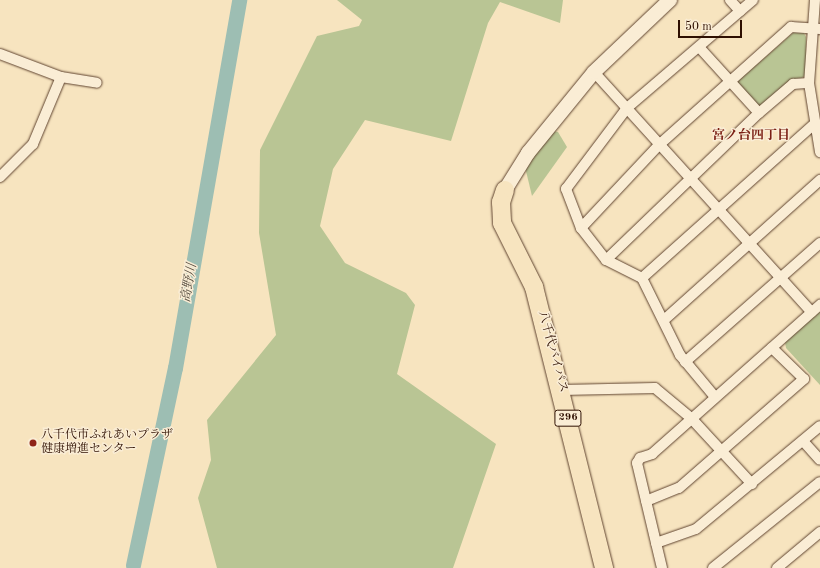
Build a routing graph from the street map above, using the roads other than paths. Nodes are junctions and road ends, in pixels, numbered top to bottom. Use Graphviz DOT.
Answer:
graph roads {
  1 [pos="670,0"];
  2 [pos="730,0"];
  3 [pos="753,0"];
  4 [pos="815,0"];
  5 [pos="740,11"];
  6 [pos="816,29"];
  7 [pos="699,47"];
  8 [pos="0,54"];
  9 [pos="594,72"];
  10 [pos="61,77"];
  11 [pos="731,82"];
  12 [pos="97,83"];
  13 [pos="808,83"];
  14 [pos="627,108"];
  15 [pos="759,113"];
  16 [pos="813,125"];
  17 [pos="660,144"];
  18 [pos="820,151"];
  19 [pos="689,176"];
  20 [pos="0,177"];
  21 [pos="820,180"];
  22 [pos="505,190"];
  23 [pos="719,210"];
  24 [pos="581,228"];
  25 [pos="749,243"];
  26 [pos="820,243"];
  27 [pos="606,260"];
  28 [pos="642,278"];
  29 [pos="780,278"];
  30 [pos="820,305"];
  31 [pos="812,312"];
  32 [pos="664,320"];
  33 [pos="772,348"];
  34 [pos="685,362"];
  35 [pos="562,390"];
  36 [pos="715,397"];
  37 [pos="691,418"];
  38 [pos="820,426"];
  39 [pos="803,441"];
  40 [pos="721,450"];
  41 [pos="820,460"];
  42 [pos="820,482"];
  43 [pos="752,484"];
  44 [pos="646,500"];
  45 [pos="820,532"];
  46 [pos="656,543"];
  47 [pos="604,568"];
  48 [pos="662,568"];
  49 [pos="713,568"];
  50 [pos="776,568"];
  1 -- 9 [label="street"];
  2 -- 5 [label="street"];
  3 -- 5 [label="street"];
  4 -- 6 [label="street"];
  5 -- 7 [label="street"];
  6 -- 11 [label="street"];
  6 -- 13 [label="street"];
  7 -- 11 [label="street"];
  7 -- 14 [label="street"];
  8 -- 10 [label="street"];
  9 -- 14 [label="street"];
  9 -- 22 [label="street"];
  10 -- 12 [label="street"];
  10 -- 20 [label="street"];
  11 -- 15 [label="street"];
  11 -- 17 [label="street"];
  13 -- 15 [label="street"];
  13 -- 16 [label="street"];
  14 -- 17 [label="street"];
  14 -- 24 [label="street"];
  15 -- 19 [label="street"];
  16 -- 18 [label="street"];
  16 -- 23 [label="street"];
  17 -- 19 [label="street"];
  17 -- 24 [label="street"];
  19 -- 23 [label="street"];
  19 -- 27 [label="street"];
  21 -- 25 [label="street"];
  22 -- 35 [label="highway, 八千代バイパス / 296"];
  23 -- 25 [label="street"];
  23 -- 28 [label="street"];
  24 -- 27 [label="street"];
  25 -- 29 [label="street"];
  25 -- 32 [label="street"];
  26 -- 29 [label="street"];
  27 -- 28 [label="street"];
  28 -- 32 [label="street"];
  29 -- 31 [label="street"];
  29 -- 34 [label="street"];
  30 -- 31 [label="street"];
  31 -- 33 [label="street"];
  32 -- 34 [label="street"];
  33 -- 36 [label="street"];
  33 -- 40 [label="street"];
  34 -- 36 [label="street"];
  35 -- 37 [label="street"];
  35 -- 47 [label="highway, 八千代バイパス / 296"];
  36 -- 37 [label="street"];
  37 -- 40 [label="street"];
  37 -- 44 [label="street"];
  38 -- 39 [label="street"];
  39 -- 41 [label="street"];
  39 -- 43 [label="street"];
  40 -- 43 [label="street"];
  40 -- 44 [label="street"];
  42 -- 49 [label="street"];
  43 -- 46 [label="street"];
  44 -- 46 [label="street"];
  45 -- 50 [label="street"];
  46 -- 48 [label="street"];
}
